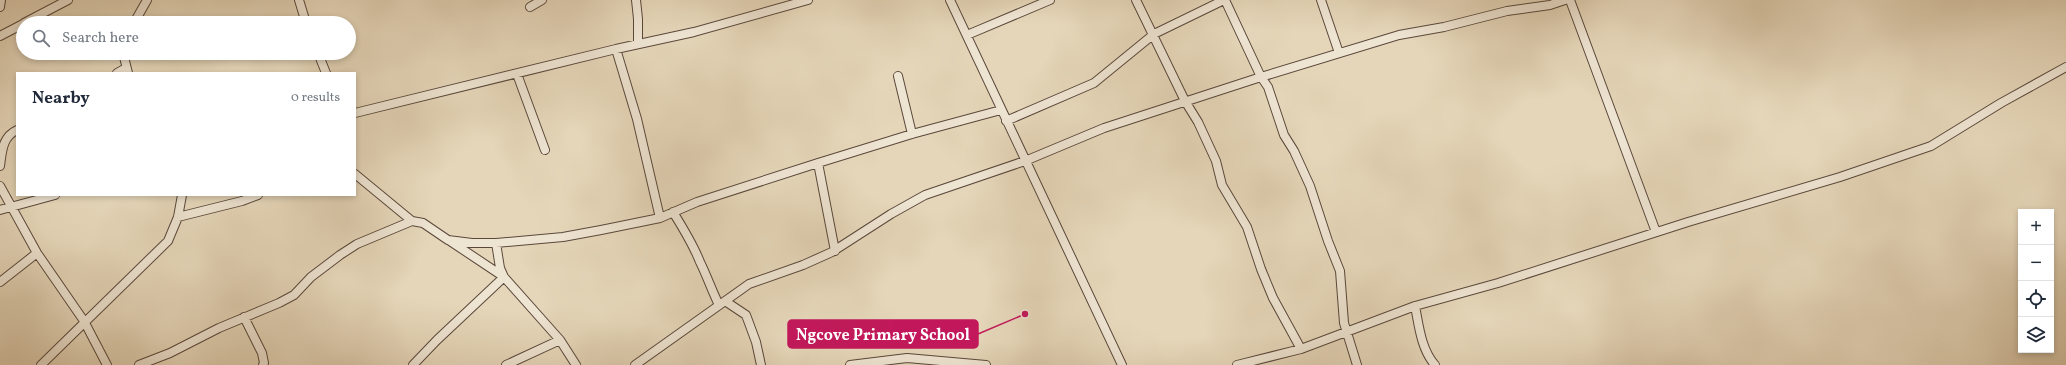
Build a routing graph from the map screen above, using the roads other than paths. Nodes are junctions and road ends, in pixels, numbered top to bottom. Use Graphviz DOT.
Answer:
graph roads {
  1 [pos="1,0"];
  2 [pos="68,0"];
  3 [pos="147,0"];
  4 [pos="299,0"];
  5 [pos="542,0"];
  6 [pos="636,0"];
  7 [pos="808,0"];
  8 [pos="950,0"];
  9 [pos="1050,0"];
  10 [pos="1136,0"];
  11 [pos="1225,0"];
  12 [pos="1320,0"];
  13 [pos="1565,0"];
  14 [pos="1570,0"];
  15 [pos="0,7"];
  16 [pos="530,7"];
  17 [pos="37,16"];
  18 [pos="138,16"];
  19 [pos="304,16"];
  20 [pos="16,27"];
  21 [pos="1154,34"];
  22 [pos="967,35"];
  23 [pos="0,36"];
  24 [pos="638,44"];
  25 [pos="616,49"];
  26 [pos="1339,53"];
  27 [pos="125,60"];
  28 [pos="321,60"];
  29 [pos="2066,67"];
  30 [pos="127,70"];
  31 [pos="326,72"];
  32 [pos="517,74"];
  33 [pos="898,76"];
  34 [pos="1261,77"];
  35 [pos="1185,101"];
  36 [pos="1001,110"];
  37 [pos="356,113"];
  38 [pos="1006,121"];
  39 [pos="16,131"];
  40 [pos="912,134"];
  41 [pos="545,150"];
  42 [pos="1025,161"];
  43 [pos="818,163"];
  44 [pos="0,166"];
  45 [pos="356,175"];
  46 [pos="0,186"];
  47 [pos="51,196"];
  48 [pos="182,196"];
  49 [pos="255,196"];
  50 [pos="11,207"];
  51 [pos="0,210"];
  52 [pos="673,212"];
  53 [pos="178,217"];
  54 [pos="660,218"];
  55 [pos="412,221"];
  56 [pos="1656,232"];
  57 [pos="448,240"];
  58 [pos="496,243"];
  59 [pos="834,251"];
  60 [pos="37,253"];
  61 [pos="504,277"];
  62 [pos="0,282"];
  63 [pos="722,303"];
  64 [pos="1415,306"];
  65 [pos="244,317"];
  66 [pos="84,321"];
  67 [pos="1347,331"];
  68 [pos="560,340"];
  69 [pos="1301,349"];
  70 [pos="41,365"];
  71 [pos="107,365"];
  72 [pos="139,365"];
  73 [pos="263,365"];
  74 [pos="413,365"];
  75 [pos="506,365"];
  76 [pos="576,365"];
  77 [pos="635,365"];
  78 [pos="761,365"];
  79 [pos="850,365"];
  80 [pos="986,365"];
  81 [pos="1122,365"];
  82 [pos="1237,365"];
  83 [pos="1357,365"];
  84 [pos="1434,365"];
  1 -- 15 [label="street"];
  2 -- 17 [label="street"];
  3 -- 18 [label="street"];
  4 -- 19 [label="street"];
  5 -- 16 [label="street"];
  6 -- 24 [label="street"];
  7 -- 24 [label="street"];
  8 -- 22 [label="street"];
  9 -- 22 [label="street"];
  10 -- 21 [label="street"];
  11 -- 21 [label="street"];
  11 -- 34 [label="street"];
  12 -- 26 [label="street"];
  13 -- 26 [label="street"];
  14 -- 56 [label="street"];
  20 -- 23 [label="street"];
  21 -- 35 [label="street"];
  21 -- 38 [label="street"];
  22 -- 36 [label="street"];
  24 -- 25 [label="street"];
  25 -- 32 [label="street"];
  25 -- 54 [label="street"];
  26 -- 34 [label="street"];
  27 -- 30 [label="street"];
  28 -- 31 [label="street"];
  29 -- 56 [label="street"];
  32 -- 37 [label="street"];
  32 -- 41 [label="street"];
  33 -- 40 [label="street"];
  34 -- 35 [label="street"];
  34 -- 67 [label="street"];
  35 -- 42 [label="street"];
  35 -- 69 [label="street"];
  36 -- 38 [label="street"];
  36 -- 40 [label="street"];
  38 -- 42 [label="street"];
  39 -- 44 [label="street"];
  40 -- 43 [label="street"];
  42 -- 59 [label="street"];
  42 -- 81 [label="street"];
  43 -- 52 [label="street"];
  43 -- 59 [label="street"];
  45 -- 55 [label="street"];
  46 -- 50 [label="street"];
  47 -- 50 [label="street"];
  48 -- 53 [label="street"];
  49 -- 53 [label="street"];
  50 -- 51 [label="street"];
  50 -- 60 [label="street"];
  52 -- 54 [label="street"];
  52 -- 63 [label="street"];
  53 -- 66 [label="street"];
  54 -- 58 [label="street"];
  55 -- 57 [label="street"];
  55 -- 65 [label="street"];
  56 -- 64 [label="street"];
  57 -- 58 [label="street"];
  57 -- 61 [label="street"];
  58 -- 61 [label="street"];
  59 -- 63 [label="street"];
  60 -- 62 [label="street"];
  60 -- 66 [label="street"];
  61 -- 68 [label="street"];
  61 -- 74 [label="street"];
  63 -- 77 [label="street"];
  63 -- 78 [label="street"];
  64 -- 67 [label="street"];
  64 -- 84 [label="street"];
  65 -- 72 [label="street"];
  65 -- 73 [label="street"];
  66 -- 70 [label="street"];
  66 -- 71 [label="street"];
  67 -- 69 [label="street"];
  67 -- 83 [label="street"];
  68 -- 75 [label="street"];
  68 -- 76 [label="street"];
  69 -- 82 [label="street"];
  79 -- 80 [label="street"];
}
